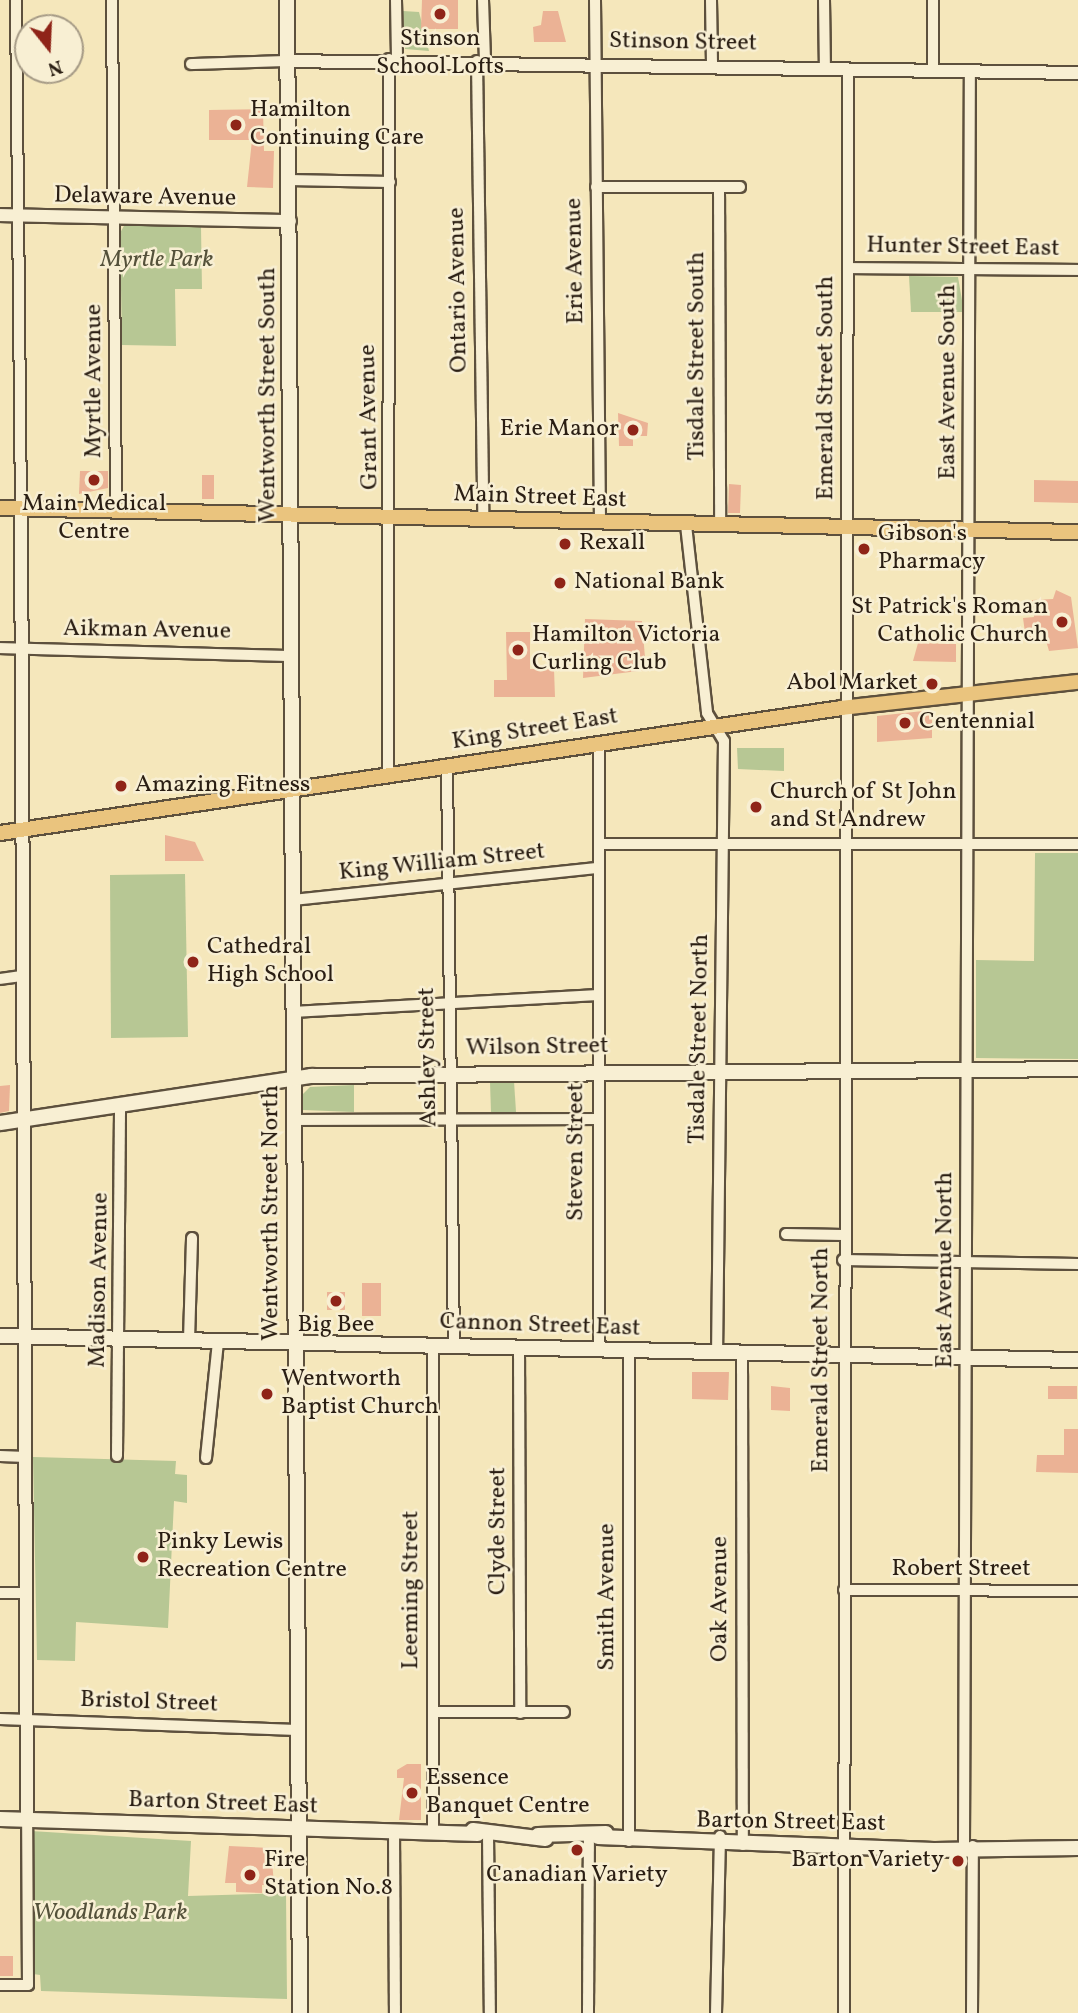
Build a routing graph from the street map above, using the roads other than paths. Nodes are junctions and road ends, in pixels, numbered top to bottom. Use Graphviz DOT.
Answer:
graph roads {
  1 [pos="16,0"];
  2 [pos="113,0"];
  3 [pos="287,0"];
  4 [pos="396,0"];
  5 [pos="483,0"];
  6 [pos="595,0"];
  7 [pos="711,0"];
  8 [pos="824,0"];
  9 [pos="933,0"];
  10 [pos="393,59"];
  11 [pos="288,61"];
  12 [pos="481,61"];
  13 [pos="595,63"];
  14 [pos="191,64"];
  15 [pos="712,64"];
  16 [pos="825,68"];
  17 [pos="848,69"];
  18 [pos="933,70"];
  19 [pos="970,71"];
  20 [pos="1078,73"];
  21 [pos="289,180"];
  22 [pos="390,183"];
  23 [pos="596,187"];
  24 [pos="719,187"];
  25 [pos="740,187"];
  26 [pos="0,215"];
  27 [pos="18,216"];
  28 [pos="116,218"];
  29 [pos="290,221"];
  30 [pos="848,268"];
  31 [pos="970,269"];
  32 [pos="1078,270"];
  33 [pos="0,508"];
  34 [pos="21,509"];
  35 [pos="116,510"];
  36 [pos="291,515"];
  37 [pos="388,516"];
  38 [pos="483,519"];
  39 [pos="600,523"];
  40 [pos="686,525"];
  41 [pos="720,526"];
  42 [pos="847,528"];
  43 [pos="970,530"];
  44 [pos="1078,533"];
  45 [pos="0,648"];
  46 [pos="20,649"];
  47 [pos="292,656"];
  48 [pos="1078,682"];
  49 [pos="971,694"];
  50 [pos="849,707"];
  51 [pos="717,726"];
  52 [pos="598,743"];
  53 [pos="447,767"];
  54 [pos="388,775"];
  55 [pos="292,790"];
  56 [pos="21,830"];
  57 [pos="0,833"];
  58 [pos="599,844"];
  59 [pos="723,844"];
  60 [pos="970,844"];
  61 [pos="1078,844"];
  62 [pos="847,845"];
  63 [pos="596,868"];
  64 [pos="447,883"];
  65 [pos="293,900"];
  66 [pos="22,976"];
  67 [pos="0,979"];
  68 [pos="598,995"];
  69 [pos="449,1004"];
  70 [pos="293,1012"];
  71 [pos="844,1067"];
  72 [pos="968,1067"];
  73 [pos="597,1069"];
  74 [pos="721,1069"];
  75 [pos="1078,1069"];
  76 [pos="450,1073"];
  77 [pos="294,1078"];
  78 [pos="120,1106"];
  79 [pos="23,1119"];
  80 [pos="450,1119"];
  81 [pos="597,1119"];
  82 [pos="294,1120"];
  83 [pos="0,1123"];
  84 [pos="786,1234"];
  85 [pos="843,1235"];
  86 [pos="192,1238"];
  87 [pos="843,1261"];
  88 [pos="967,1263"];
  89 [pos="1078,1264"];
  90 [pos="0,1336"];
  91 [pos="24,1337"];
  92 [pos="120,1339"];
  93 [pos="189,1340"];
  94 [pos="218,1341"];
  95 [pos="295,1342"];
  96 [pos="433,1346"];
  97 [pos="454,1347"];
  98 [pos="519,1349"];
  99 [pos="599,1351"];
  100 [pos="629,1352"];
  101 [pos="717,1354"];
  102 [pos="742,1354"];
  103 [pos="842,1357"];
  104 [pos="967,1359"];
  105 [pos="1078,1360"];
  106 [pos="0,1456"];
  107 [pos="117,1456"];
  108 [pos="26,1457"];
  109 [pos="206,1458"];
  110 [pos="844,1590"];
  111 [pos="965,1591"];
  112 [pos="1078,1591"];
  113 [pos="25,1593"];
  114 [pos="0,1594"];
  115 [pos="433,1712"];
  116 [pos="564,1712"];
  117 [pos="520,1713"];
  118 [pos="0,1719"];
  119 [pos="27,1720"];
  120 [pos="297,1730"];
  121 [pos="0,1819"];
  122 [pos="27,1820"];
  123 [pos="298,1830"];
  124 [pos="394,1832"];
  125 [pos="438,1834"];
  126 [pos="483,1834"];
  127 [pos="593,1837"];
  128 [pos="629,1838"];
  129 [pos="720,1840"];
  130 [pos="743,1841"];
  131 [pos="844,1843"];
  132 [pos="968,1846"];
  133 [pos="1078,1848"];
  134 [pos="0,1985"];
  135 [pos="300,2013"];
  136 [pos="395,2013"];
  137 [pos="490,2013"];
  138 [pos="588,2013"];
  139 [pos="716,2013"];
  140 [pos="844,2013"];
  141 [pos="972,2013"];
  1 -- 27 [label="street"];
  2 -- 28 [label="street, Myrtle Avenue"];
  3 -- 11 [label="main road, Wentworth Street South"];
  4 -- 10 [label="street, Grant Avenue"];
  5 -- 12 [label="street, Ontario Avenue"];
  6 -- 13 [label="street, Erie Avenue"];
  7 -- 15 [label="street"];
  8 -- 16 [label="street"];
  9 -- 18 [label="street"];
  10 -- 11 [label="street, Stinson Street"];
  10 -- 12 [label="street, Stinson Street"];
  10 -- 22 [label="street, Grant Avenue"];
  11 -- 14 [label="street"];
  11 -- 21 [label="main road, Wentworth Street South"];
  12 -- 13 [label="street, Stinson Street"];
  12 -- 38 [label="street, Ontario Avenue"];
  13 -- 15 [label="street, Stinson Street"];
  13 -- 23 [label="street, Erie Avenue"];
  15 -- 16 [label="street, Stinson Street"];
  16 -- 17 [label="street, Stinson Street"];
  17 -- 18 [label="street, Stinson Street"];
  17 -- 30 [label="street, Emerald Street South"];
  18 -- 19 [label="street, Stinson Street"];
  19 -- 20 [label="street, Stinson Street"];
  19 -- 31 [label="street, East Avenue South"];
  21 -- 22 [label="street"];
  21 -- 29 [label="main road, Wentworth Street South"];
  22 -- 37 [label="street, Grant Avenue"];
  23 -- 24 [label="street"];
  23 -- 39 [label="street, Erie Avenue"];
  24 -- 25 [label="street"];
  24 -- 41 [label="street, Tisdale Street South"];
  26 -- 27 [label="street, Delaware Avenue"];
  27 -- 28 [label="street, Delaware Avenue"];
  27 -- 34 [label="street"];
  28 -- 29 [label="street, Delaware Avenue"];
  28 -- 35 [label="street, Myrtle Avenue"];
  29 -- 36 [label="main road, Wentworth Street South"];
  30 -- 31 [label="street, Hunter Street East"];
  30 -- 42 [label="street, Emerald Street South"];
  31 -- 32 [label="street, Hunter Street East"];
  31 -- 43 [label="street, East Avenue South"];
  33 -- 34 [label="main road, Main Street East"];
  34 -- 35 [label="main road, Main Street East"];
  34 -- 46 [label="street"];
  35 -- 36 [label="main road, Main Street East"];
  36 -- 37 [label="main road, Main Street East"];
  36 -- 47 [label="main road, Wentworth Street South"];
  37 -- 38 [label="main road, Main Street East"];
  37 -- 54 [label="street, Grant Avenue"];
  38 -- 39 [label="main road, Main Street East"];
  39 -- 40 [label="main road, Main Street East"];
  40 -- 41 [label="main road, Main Street East"];
  40 -- 51 [label="street"];
  41 -- 42 [label="main road, Main Street East"];
  42 -- 43 [label="main road, Main Street East"];
  42 -- 50 [label="street, Emerald Street South"];
  43 -- 44 [label="main road, Main Street East"];
  43 -- 49 [label="street, East Avenue South"];
  45 -- 46 [label="street, Aikman Avenue"];
  46 -- 47 [label="street, Aikman Avenue"];
  46 -- 56 [label="street"];
  47 -- 55 [label="main road, Wentworth Street South"];
  48 -- 49 [label="main road, King Street East"];
  49 -- 50 [label="main road, King Street East"];
  49 -- 60 [label="street, East Avenue North"];
  50 -- 51 [label="main road, King Street East"];
  50 -- 62 [label="street, Emerald Street North"];
  51 -- 52 [label="main road, King Street East"];
  51 -- 59 [label="street, Tisdale Street North"];
  52 -- 53 [label="main road, King Street East"];
  52 -- 58 [label="street, Steven Street"];
  53 -- 54 [label="main road, King Street East"];
  53 -- 64 [label="street, Ashley Street"];
  54 -- 55 [label="main road, King Street East"];
  55 -- 56 [label="main road, King Street East"];
  55 -- 65 [label="main road, Wentworth Street North"];
  56 -- 57 [label="main road, King Street East"];
  56 -- 66 [label="street"];
  58 -- 59 [label="street"];
  58 -- 63 [label="street, Steven Street"];
  59 -- 62 [label="street"];
  59 -- 74 [label="street, Tisdale Street North"];
  60 -- 61 [label="street"];
  60 -- 62 [label="street"];
  60 -- 72 [label="street, East Avenue North"];
  62 -- 71 [label="street, Emerald Street North"];
  63 -- 64 [label="street, King William Street"];
  63 -- 68 [label="street, Steven Street"];
  64 -- 65 [label="street, King William Street"];
  64 -- 69 [label="street, Ashley Street"];
  65 -- 70 [label="main road, Wentworth Street North"];
  66 -- 67 [label="street"];
  66 -- 79 [label="street"];
  68 -- 69 [label="street"];
  68 -- 73 [label="street, Steven Street"];
  69 -- 70 [label="street"];
  69 -- 76 [label="street, Ashley Street"];
  70 -- 77 [label="main road, Wentworth Street North"];
  71 -- 72 [label="main road, Wilson Street"];
  71 -- 74 [label="main road, Wilson Street"];
  71 -- 85 [label="street, Emerald Street North"];
  72 -- 75 [label="main road, Wilson Street"];
  72 -- 88 [label="street, East Avenue North"];
  73 -- 74 [label="main road, Wilson Street"];
  73 -- 76 [label="main road, Wilson Street"];
  73 -- 81 [label="street, Steven Street"];
  74 -- 101 [label="street, Tisdale Street North"];
  76 -- 77 [label="main road, Wilson Street"];
  76 -- 80 [label="street, Ashley Street"];
  77 -- 78 [label="main road, Wilson Street"];
  77 -- 82 [label="main road, Wentworth Street North"];
  78 -- 79 [label="main road, Wilson Street"];
  78 -- 92 [label="street, Madison Avenue"];
  79 -- 83 [label="main road, Wilson Street"];
  79 -- 91 [label="street"];
  80 -- 81 [label="street"];
  80 -- 82 [label="street"];
  80 -- 97 [label="street, Ashley Street"];
  81 -- 99 [label="street, Steven Street"];
  82 -- 95 [label="main road, Wentworth Street North"];
  84 -- 85 [label="street"];
  85 -- 87 [label="street, Emerald Street North"];
  86 -- 93 [label="street"];
  87 -- 88 [label="street"];
  87 -- 103 [label="street, Emerald Street North"];
  88 -- 89 [label="street"];
  88 -- 104 [label="street, East Avenue North"];
  90 -- 91 [label="main road, Cannon Street East"];
  91 -- 92 [label="main road, Cannon Street East"];
  91 -- 108 [label="street"];
  92 -- 93 [label="main road, Cannon Street East"];
  92 -- 107 [label="street, Madison Avenue"];
  93 -- 94 [label="main road, Cannon Street East"];
  94 -- 95 [label="main road, Cannon Street East"];
  94 -- 109 [label="street"];
  95 -- 96 [label="main road, Cannon Street East"];
  95 -- 120 [label="main road, Wentworth Street North"];
  96 -- 97 [label="main road, Cannon Street East"];
  96 -- 115 [label="street, Leeming Street"];
  97 -- 98 [label="main road, Cannon Street East"];
  98 -- 99 [label="main road, Cannon Street East"];
  98 -- 117 [label="street, Clyde Street"];
  99 -- 100 [label="main road, Cannon Street East"];
  100 -- 101 [label="main road, Cannon Street East"];
  100 -- 128 [label="street, Smith Avenue"];
  101 -- 102 [label="main road, Cannon Street East"];
  102 -- 103 [label="main road, Cannon Street East"];
  102 -- 130 [label="street, Oak Avenue"];
  103 -- 104 [label="main road, Cannon Street East"];
  103 -- 110 [label="street, Emerald Street North"];
  104 -- 105 [label="main road, Cannon Street East"];
  104 -- 111 [label="street, East Avenue North"];
  106 -- 108 [label="street"];
  108 -- 113 [label="street"];
  110 -- 111 [label="street, Robert Street"];
  110 -- 131 [label="street, Emerald Street North"];
  111 -- 112 [label="street, Robert Street"];
  111 -- 132 [label="street, East Avenue North"];
  113 -- 114 [label="street"];
  113 -- 119 [label="street"];
  115 -- 117 [label="street"];
  115 -- 125 [label="street, Leeming Street"];
  116 -- 117 [label="street"];
  118 -- 119 [label="street, Bristol Street"];
  119 -- 120 [label="street, Bristol Street"];
  119 -- 122 [label="street"];
  120 -- 123 [label="main road, Wentworth Street North"];
  121 -- 122 [label="main road, Barton Street East"];
  122 -- 123 [label="main road, Barton Street East"];
  122 -- 134 [label="street"];
  123 -- 124 [label="main road, Barton Street East"];
  123 -- 135 [label="main road, Wentworth Street North"];
  124 -- 125 [label="main road, Barton Street East"];
  124 -- 136 [label="street"];
  125 -- 126 [label="main road, Barton Street East"];
  126 -- 127 [label="main road, Barton Street East"];
  126 -- 137 [label="street"];
  127 -- 128 [label="main road, Barton Street East"];
  127 -- 138 [label="street"];
  128 -- 129 [label="main road, Barton Street East"];
  129 -- 130 [label="main road, Barton Street East"];
  129 -- 139 [label="street"];
  130 -- 131 [label="main road, Barton Street East"];
  131 -- 132 [label="main road, Barton Street East"];
  131 -- 140 [label="street, Emerald Street North"];
  132 -- 133 [label="main road, Barton Street East"];
  132 -- 141 [label="street, East Avenue North"];
}
